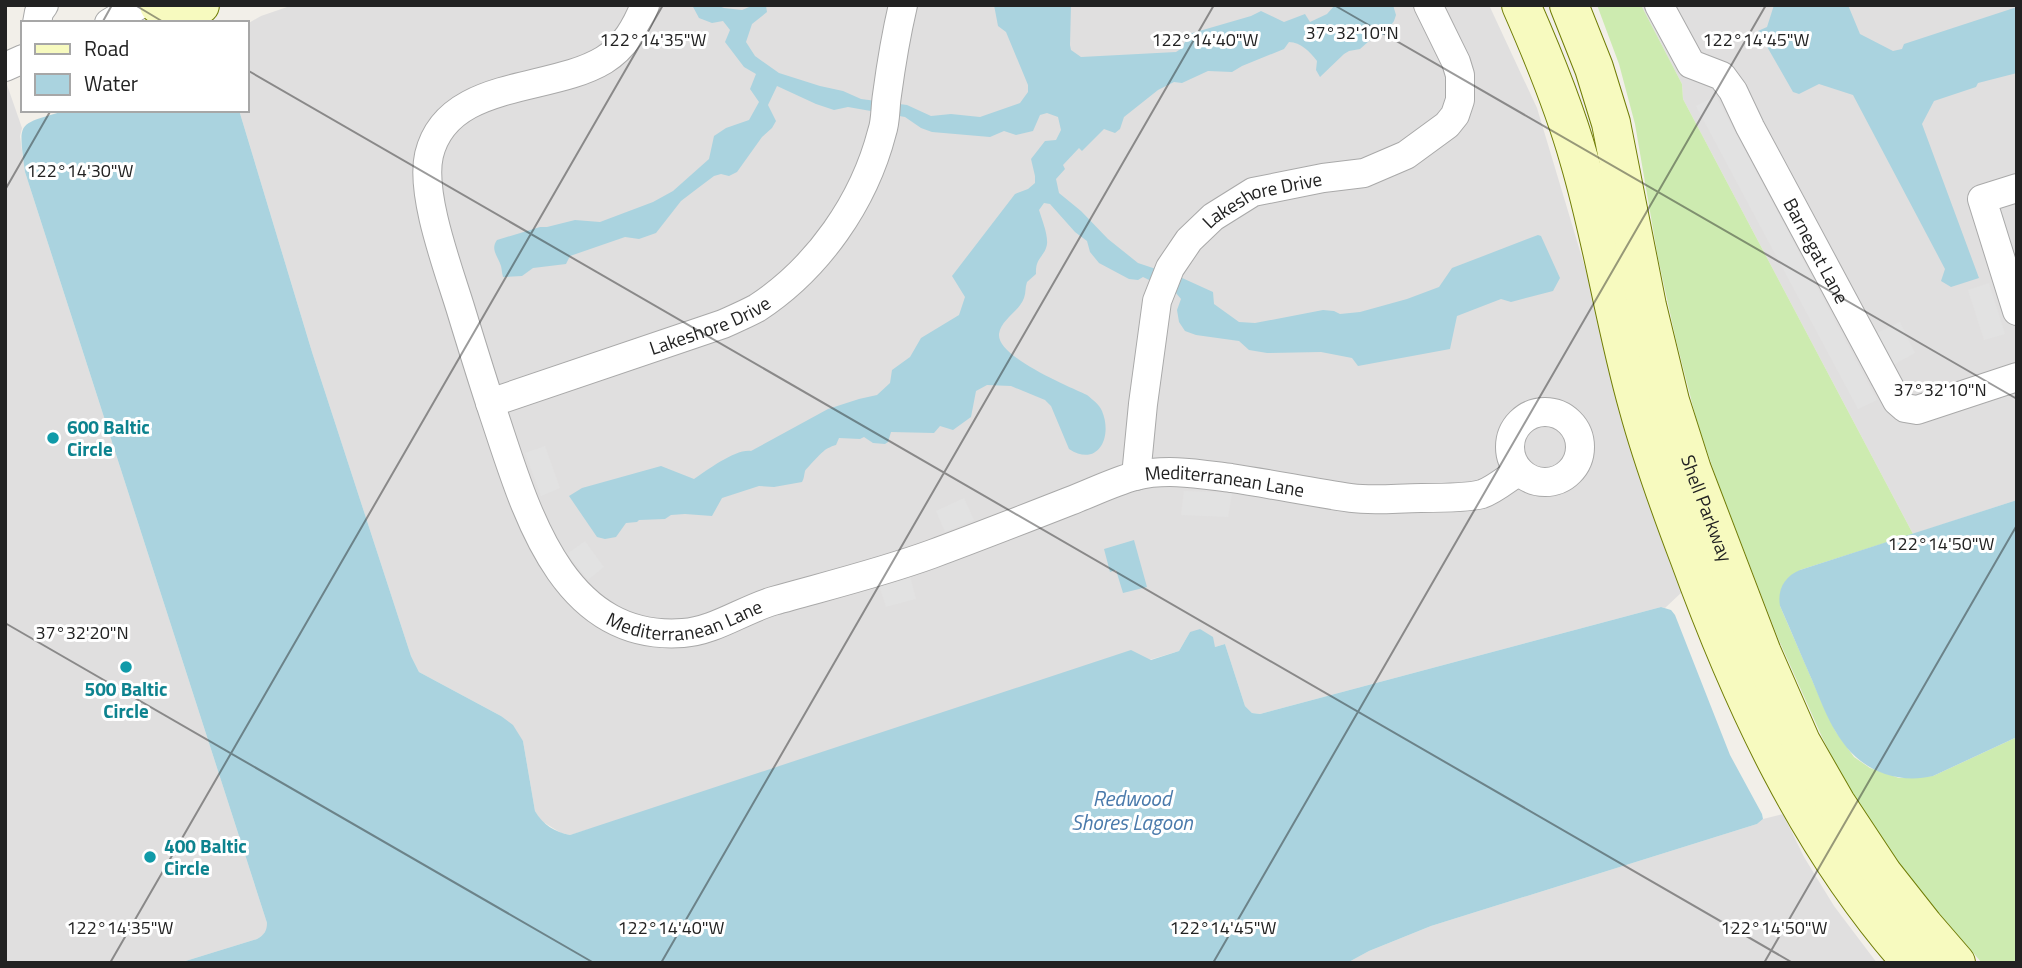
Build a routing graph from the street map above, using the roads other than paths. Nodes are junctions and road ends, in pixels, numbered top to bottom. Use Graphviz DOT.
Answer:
graph roads {
  1 [pos="44,5"];
  2 [pos="101,5"];
  3 [pos="139,5"];
  4 [pos="159,5"];
  5 [pos="200,5"];
  6 [pos="645,5"];
  7 [pos="903,5"];
  8 [pos="1428,5"];
  9 [pos="1521,5"];
  10 [pos="1569,5"];
  11 [pos="1659,5"];
  12 [pos="37,21"];
  13 [pos="108,21"];
  14 [pos="112,21"];
  15 [pos="21,60"];
  16 [pos="5,67"];
  17 [pos="2017,188"];
  18 [pos="2017,311"];
  19 [pos="2017,377"];
  20 [pos="490,403"];
  21 [pos="1519,471"];
  22 [pos="1136,476"];
  23 [pos="1912,963"];
  24 [pos="1956,963"];
  1 -- 12 [label="street"];
  2 -- 13 [label="street"];
  3 -- 14 [label="street"];
  4 -- 5 [label="street"];
  6 -- 20 [label="street, Mediterranean Lane"];
  7 -- 20 [label="street, Lakeshore Drive"];
  8 -- 22 [label="street, Lakeshore Drive"];
  9 -- 23 [label="street, Shell Parkway"];
  10 -- 24 [label="street, Shell Parkway"];
  11 -- 19 [label="street, Barnegat Lane"];
  15 -- 16 [label="street"];
  17 -- 18 [label="street"];
  20 -- 22 [label="street, Mediterranean Lane"];
  21 -- 22 [label="street, Mediterranean Lane"];
}
